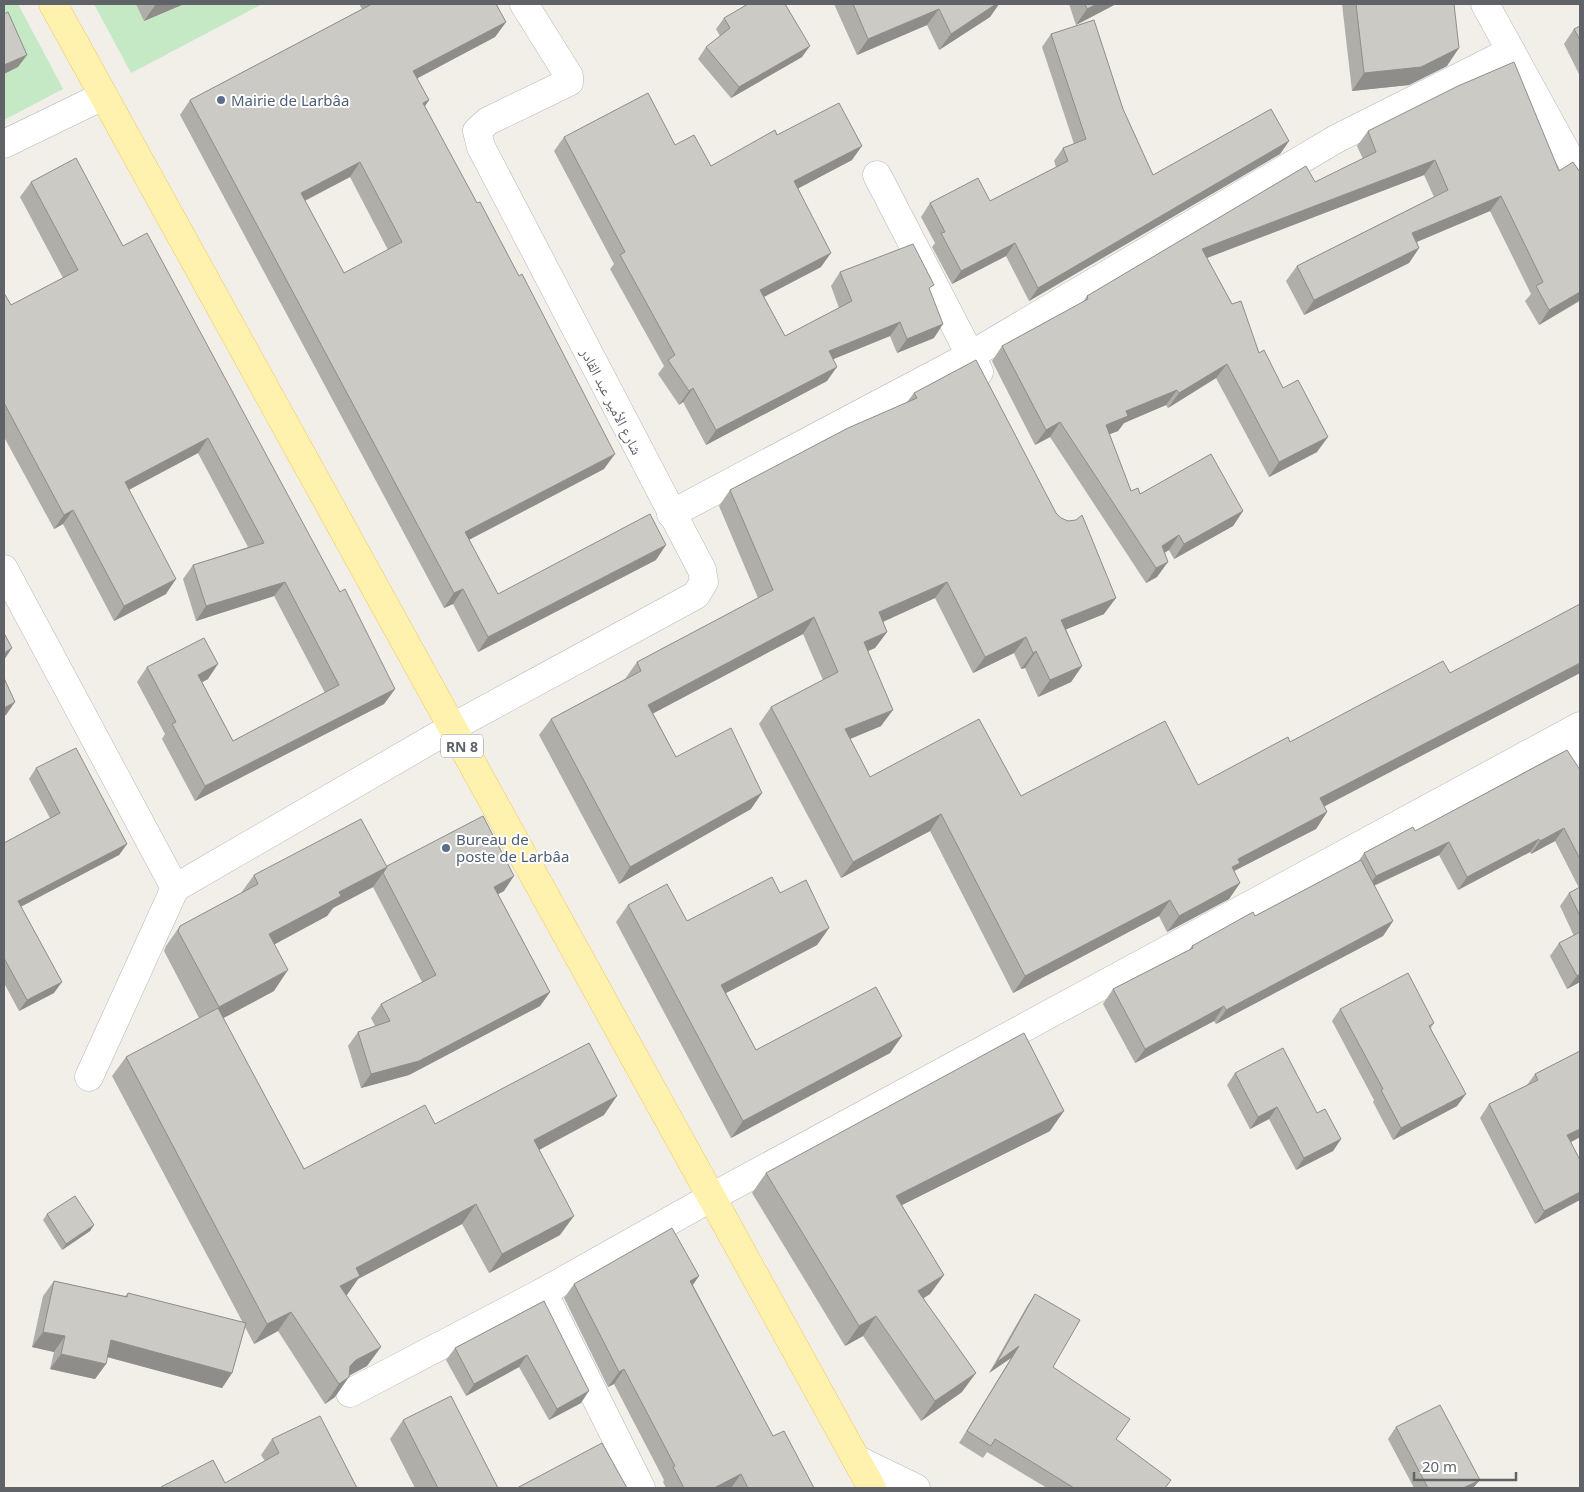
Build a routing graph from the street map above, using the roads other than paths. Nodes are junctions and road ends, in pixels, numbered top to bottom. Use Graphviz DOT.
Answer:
graph roads {
  1 [pos="53,4"];
  2 [pos="524,4"];
  3 [pos="1485,4"];
  4 [pos="1511,51"];
  5 [pos="103,96"];
  6 [pos="4,144"];
  7 [pos="877,175"];
  8 [pos="1580,177"];
  9 [pos="970,355"];
  10 [pos="993,397"];
  11 [pos="672,514"];
  12 [pos="4,569"];
  13 [pos="451,728"];
  14 [pos="1571,732"];
  15 [pos="1580,771"];
  16 [pos="175,888"];
  17 [pos="89,1077"];
  18 [pos="712,1197"];
  19 [pos="543,1292"];
  20 [pos="350,1393"];
  21 [pos="856,1459"];
  22 [pos="641,1488"];
  23 [pos="872,1488"];
  24 [pos="916,1488"];
  1 -- 5 [label="main road, RN 8"];
  2 -- 11 [label="street, شارع الأمير عبد القادر"];
  3 -- 4 [label="street"];
  4 -- 8 [label="street"];
  4 -- 9 [label="street"];
  5 -- 6 [label="street"];
  5 -- 13 [label="main road, RN 8"];
  7 -- 9 [label="street"];
  9 -- 10 [label="street"];
  9 -- 11 [label="street"];
  11 -- 13 [label="street, شارع الأمير عبد القادر"];
  12 -- 16 [label="street"];
  13 -- 16 [label="street, شارع الأمير عبد القادر"];
  13 -- 18 [label="main road, RN 8"];
  14 -- 15 [label="street"];
  14 -- 18 [label="street"];
  16 -- 17 [label="street"];
  18 -- 19 [label="street"];
  18 -- 21 [label="main road, RN 8"];
  19 -- 20 [label="street"];
  19 -- 22 [label="street"];
  21 -- 23 [label="main road, RN 8"];
  21 -- 24 [label="street"];
}
